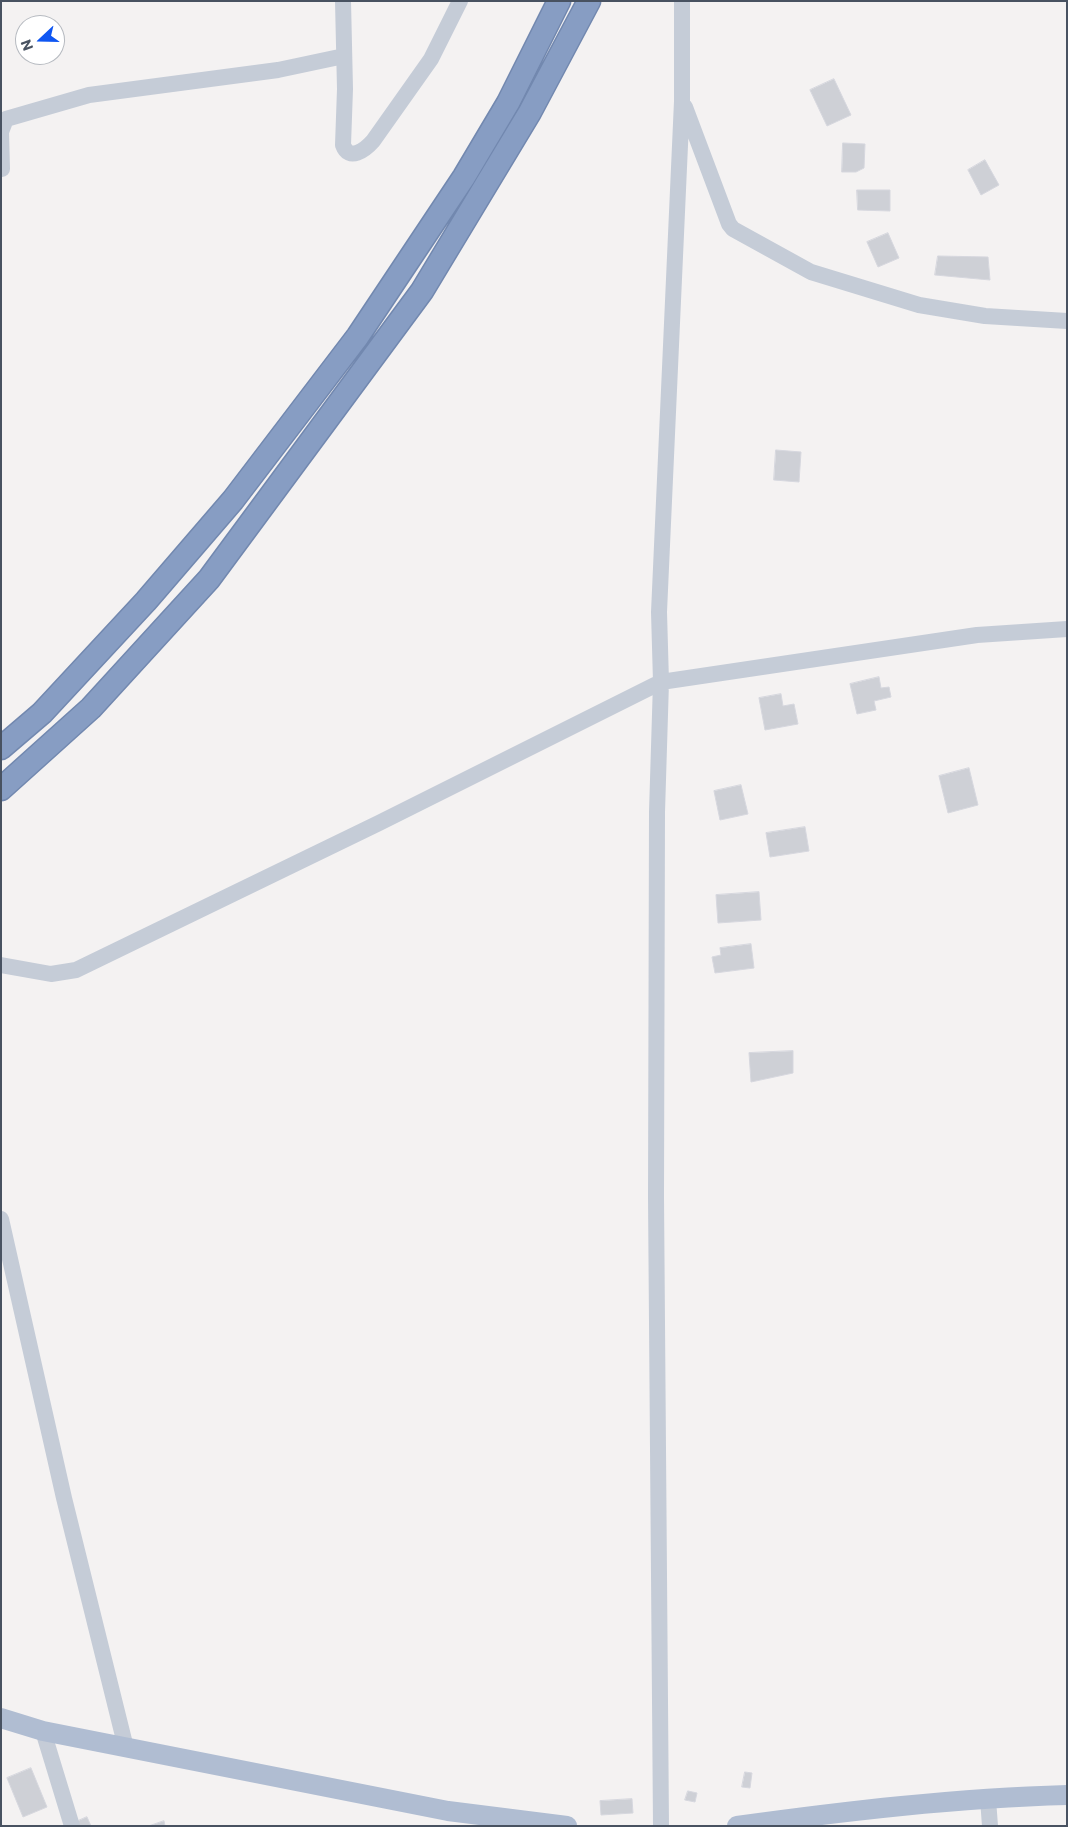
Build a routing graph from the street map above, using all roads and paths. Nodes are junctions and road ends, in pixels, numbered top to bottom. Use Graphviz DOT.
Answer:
graph roads {
  1 [pos="343,1"];
  2 [pos="460,1"];
  3 [pos="560,1"];
  4 [pos="589,1"];
  5 [pos="682,1"];
  6 [pos="344,56"];
  7 [pos="682,101"];
  8 [pos="2,169"];
  9 [pos="1067,321"];
  10 [pos="1067,630"];
  11 [pos="661,682"];
  12 [pos="1,748"];
  13 [pos="1,789"];
  14 [pos="1,965"];
  15 [pos="1,1219"];
  16 [pos="1,1718"];
  17 [pos="37,1729"];
  18 [pos="1,1730"];
  19 [pos="126,1748"];
  20 [pos="1067,1796"];
  21 [pos="988,1800"];
  22 [pos="72,1826"];
  23 [pos="567,1826"];
  24 [pos="661,1826"];
  25 [pos="737,1826"];
  26 [pos="990,1826"];
  1 -- 6 [label="street"];
  2 -- 6 [label="street"];
  3 -- 12 [label="highway"];
  4 -- 13 [label="highway"];
  5 -- 7 [label="street"];
  6 -- 8 [label="street"];
  7 -- 9 [label="street"];
  7 -- 11 [label="street"];
  10 -- 11 [label="street"];
  11 -- 14 [label="street"];
  11 -- 24 [label="street"];
  15 -- 19 [label="street"];
  16 -- 17 [label="main road"];
  17 -- 18 [label="street"];
  17 -- 19 [label="main road"];
  17 -- 22 [label="street"];
  19 -- 23 [label="main road"];
  20 -- 21 [label="main road"];
  21 -- 25 [label="main road"];
  21 -- 26 [label="street"];
}
